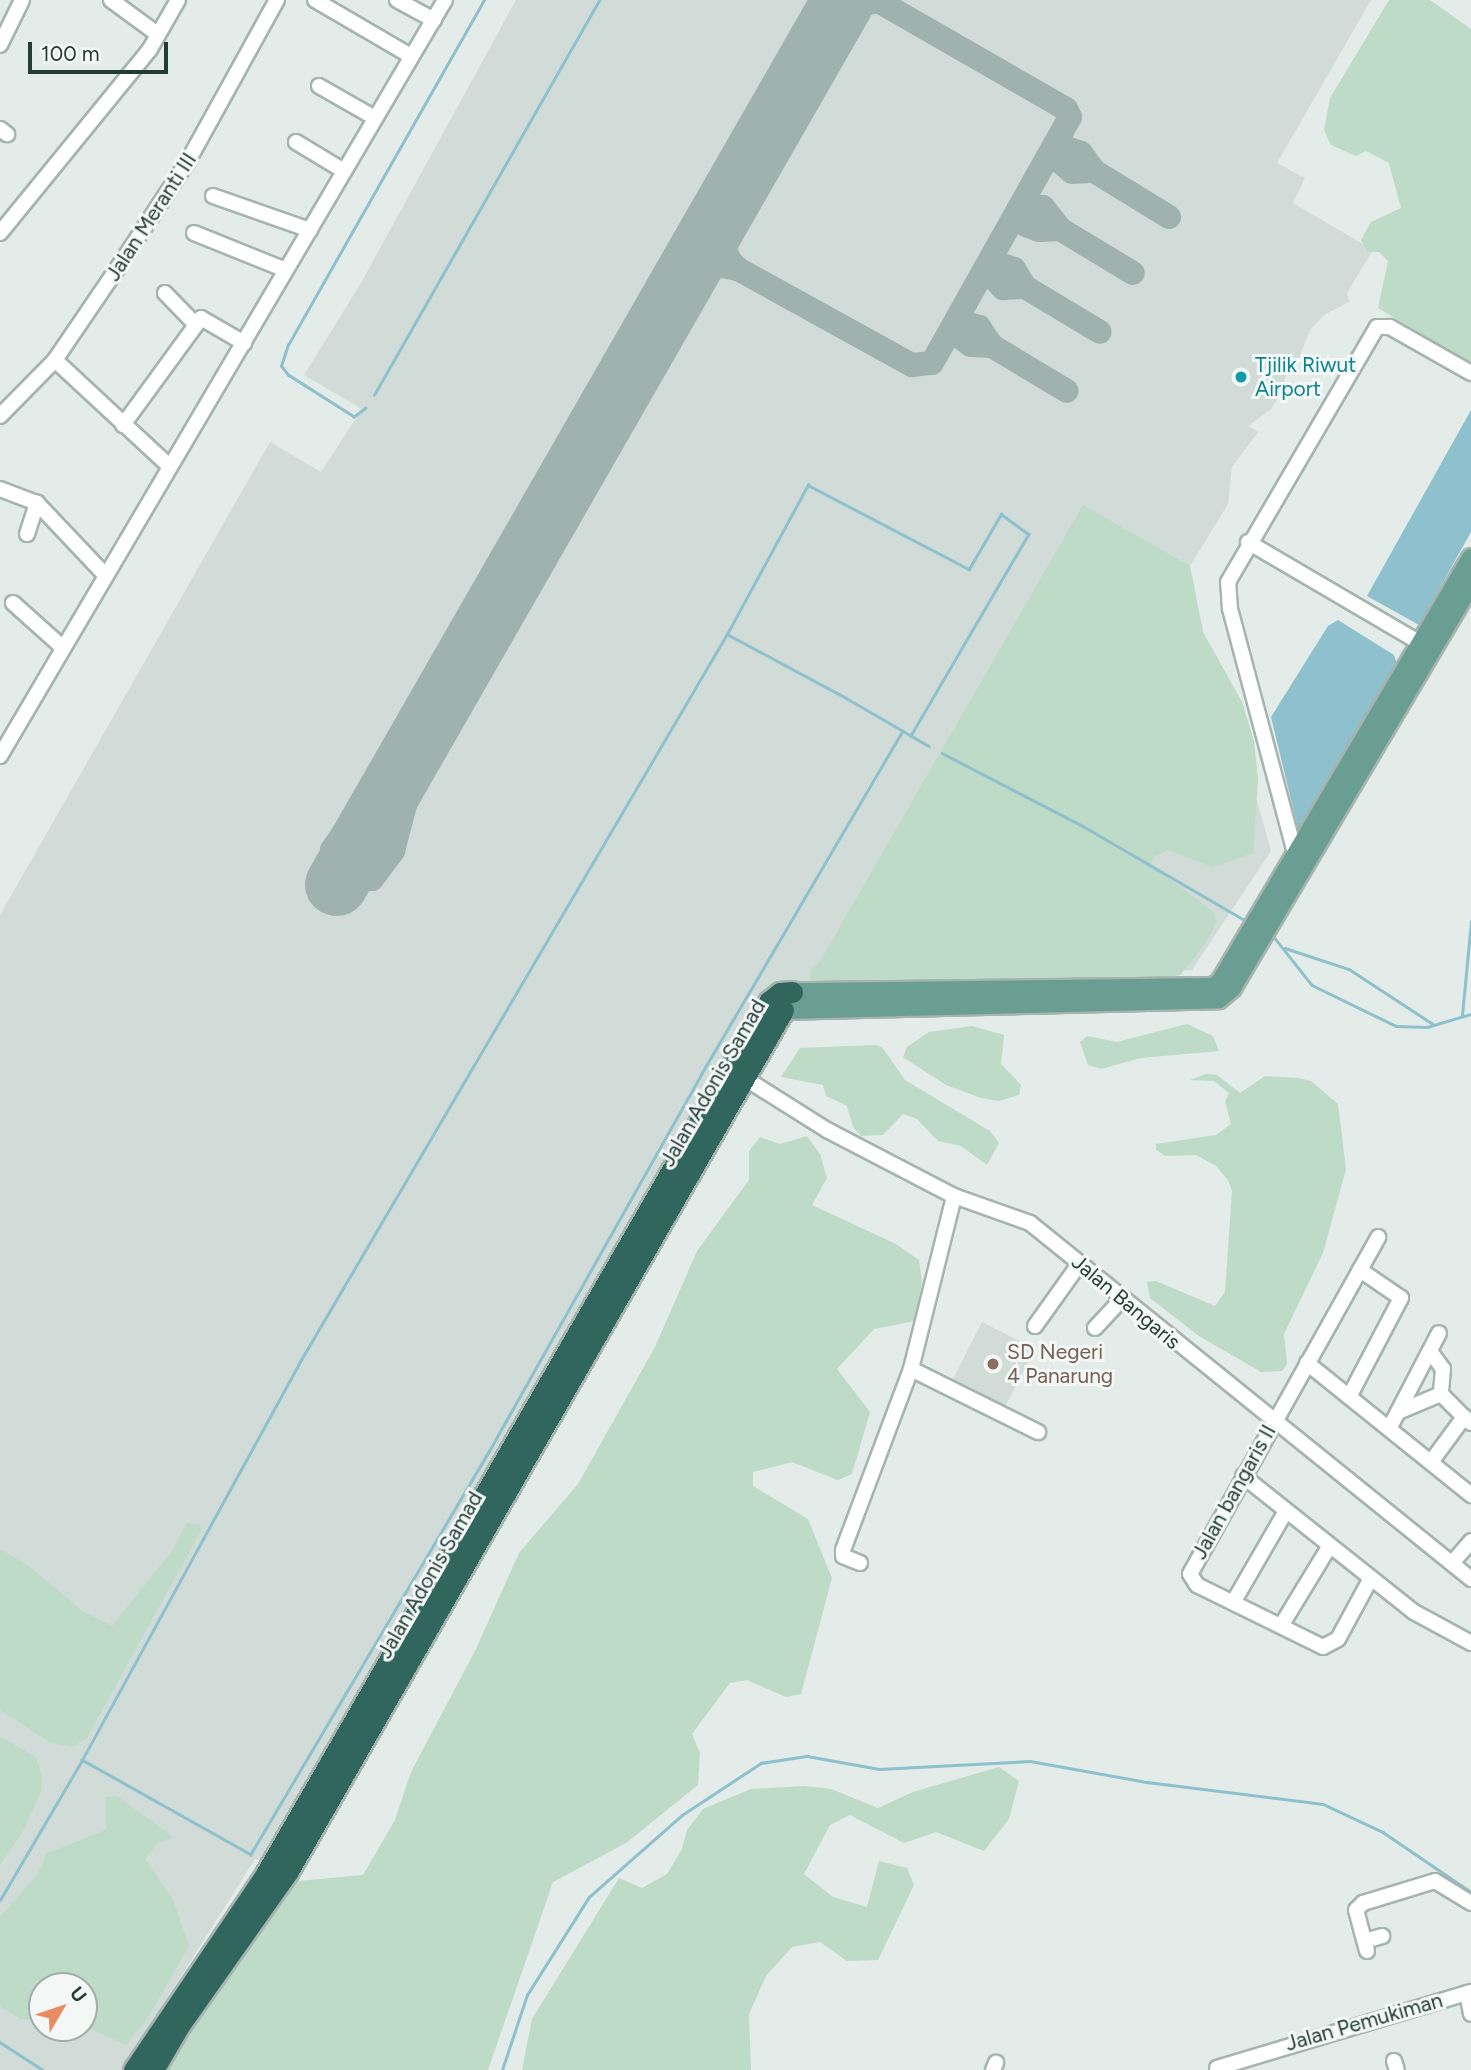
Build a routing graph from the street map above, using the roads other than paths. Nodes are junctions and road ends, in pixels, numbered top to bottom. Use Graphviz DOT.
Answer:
graph roads {
  1 [pos="22,0"];
  2 [pos="111,0"];
  3 [pos="178,0"];
  4 [pos="277,0"];
  5 [pos="315,0"];
  6 [pos="397,0"];
  7 [pos="445,0"];
  8 [pos="434,20"];
  9 [pos="156,33"];
  10 [pos="0,45"];
  11 [pos="411,56"];
  12 [pos="319,86"];
  13 [pos="375,118"];
  14 [pos="296,142"];
  15 [pos="344,172"];
  16 [pos="213,196"];
  17 [pos="310,230"];
  18 [pos="0,233"];
  19 [pos="194,233"];
  20 [pos="286,270"];
  21 [pos="165,293"];
  22 [pos="195,324"];
  23 [pos="244,343"];
  24 [pos="55,360"];
  25 [pos="1471,373"];
  26 [pos="0,416"];
  27 [pos="122,425"];
  28 [pos="169,466"];
  29 [pos="0,489"];
  30 [pos="37,503"];
  31 [pos="27,534"];
  32 [pos="1248,542"];
  33 [pos="1471,558"];
  34 [pos="105,575"];
  35 [pos="1471,584"];
  36 [pos="13,603"];
  37 [pos="1422,643"];
  38 [pos="62,647"];
  39 [pos="3,749"];
  40 [pos="1302,857"];
  41 [pos="788,1001"];
  42 [pos="747,1079"];
  43 [pos="954,1196"];
  44 [pos="1378,1237"];
  45 [pos="641,1240"];
  46 [pos="1080,1263"];
  47 [pos="1360,1270"];
  48 [pos="1121,1300"];
  49 [pos="1035,1326"];
  50 [pos="1095,1328"];
  51 [pos="1439,1333"];
  52 [pos="1430,1351"];
  53 [pos="1307,1363"];
  54 [pos="911,1368"];
  55 [pos="1441,1394"];
  56 [pos="1349,1397"];
  57 [pos="1398,1412"];
  58 [pos="1468,1420"];
  59 [pos="1272,1423"];
  60 [pos="1389,1429"];
  61 [pos="1038,1432"];
  62 [pos="1430,1462"];
  63 [pos="1243,1476"];
  64 [pos="1471,1495"];
  65 [pos="1286,1511"];
  66 [pos="1471,1541"];
  67 [pos="1329,1546"];
  68 [pos="1453,1562"];
  69 [pos="860,1563"];
  70 [pos="1371,1578"];
  71 [pos="1471,1579"];
  72 [pos="1234,1601"];
  73 [pos="1281,1626"];
  74 [pos="1471,1643"];
  75 [pos="1471,1903"];
  76 [pos="1382,1936"];
  77 [pos="220,1956"];
  78 [pos="1469,1993"];
  79 [pos="1471,2014"];
  80 [pos="1217,2068"];
  81 [pos="134,2070"];
  82 [pos="153,2070"];
  1 -- 10 [label="street"];
  2 -- 9 [label="street"];
  3 -- 9 [label="street"];
  4 -- 24 [label="street, Jalan Meranti III"];
  5 -- 11 [label="street"];
  6 -- 8 [label="street"];
  7 -- 8 [label="street"];
  8 -- 11 [label="street"];
  9 -- 18 [label="street"];
  11 -- 13 [label="street"];
  12 -- 13 [label="street"];
  13 -- 15 [label="street"];
  14 -- 15 [label="street"];
  15 -- 17 [label="street"];
  16 -- 17 [label="street"];
  17 -- 20 [label="street"];
  19 -- 20 [label="street"];
  20 -- 23 [label="street"];
  21 -- 22 [label="street"];
  22 -- 23 [label="street"];
  22 -- 27 [label="street"];
  23 -- 28 [label="street"];
  24 -- 26 [label="street, Jalan Meranti III"];
  24 -- 27 [label="street"];
  25 -- 32 [label="street"];
  27 -- 28 [label="street"];
  28 -- 34 [label="street"];
  29 -- 30 [label="street"];
  30 -- 31 [label="street"];
  30 -- 34 [label="street"];
  32 -- 37 [label="street"];
  32 -- 40 [label="street"];
  33 -- 37 [label="main road"];
  34 -- 38 [label="street"];
  35 -- 40 [label="main road"];
  36 -- 38 [label="street"];
  37 -- 40 [label="main road"];
  38 -- 39 [label="street"];
  40 -- 41 [label="main road"];
  41 -- 42 [label="highway, Jalan Adonis Samad"];
  41 -- 45 [label="highway, Jalan Adonis Samad"];
  42 -- 43 [label="street, Jalan Bangaris"];
  42 -- 45 [label="highway, Jalan Adonis Samad"];
  43 -- 46 [label="street, Jalan Bangaris"];
  43 -- 54 [label="street"];
  44 -- 47 [label="street, Jalan bangaris II"];
  45 -- 77 [label="highway, Jalan Adonis Samad"];
  46 -- 48 [label="street, Jalan Bangaris"];
  46 -- 49 [label="street"];
  47 -- 53 [label="street, Jalan bangaris II"];
  47 -- 56 [label="street"];
  48 -- 50 [label="street"];
  48 -- 59 [label="street, Jalan Bangaris"];
  51 -- 52 [label="street"];
  52 -- 55 [label="street"];
  52 -- 57 [label="street"];
  53 -- 56 [label="street"];
  53 -- 59 [label="street, Jalan bangaris II"];
  54 -- 61 [label="street"];
  54 -- 69 [label="street"];
  55 -- 57 [label="street"];
  55 -- 58 [label="street"];
  56 -- 60 [label="street"];
  57 -- 60 [label="street"];
  58 -- 62 [label="street"];
  59 -- 63 [label="street, Jalan bangaris II"];
  59 -- 68 [label="street, Jalan Bangaris"];
  60 -- 62 [label="street"];
  62 -- 64 [label="street"];
  63 -- 65 [label="street"];
  63 -- 72 [label="street, Jalan bangaris II"];
  65 -- 67 [label="street"];
  65 -- 72 [label="street"];
  66 -- 68 [label="street"];
  67 -- 70 [label="street"];
  67 -- 73 [label="street"];
  68 -- 71 [label="street, Jalan Bangaris"];
  70 -- 73 [label="street, Jalan bangaris II"];
  70 -- 74 [label="street"];
  72 -- 73 [label="street, Jalan bangaris II"];
  75 -- 76 [label="street"];
  77 -- 81 [label="highway, Jalan Adonis Samad"];
  77 -- 82 [label="highway, Jalan Adonis Samad"];
  78 -- 79 [label="street"];
  78 -- 80 [label="street, Jalan Pemukiman"];
}
